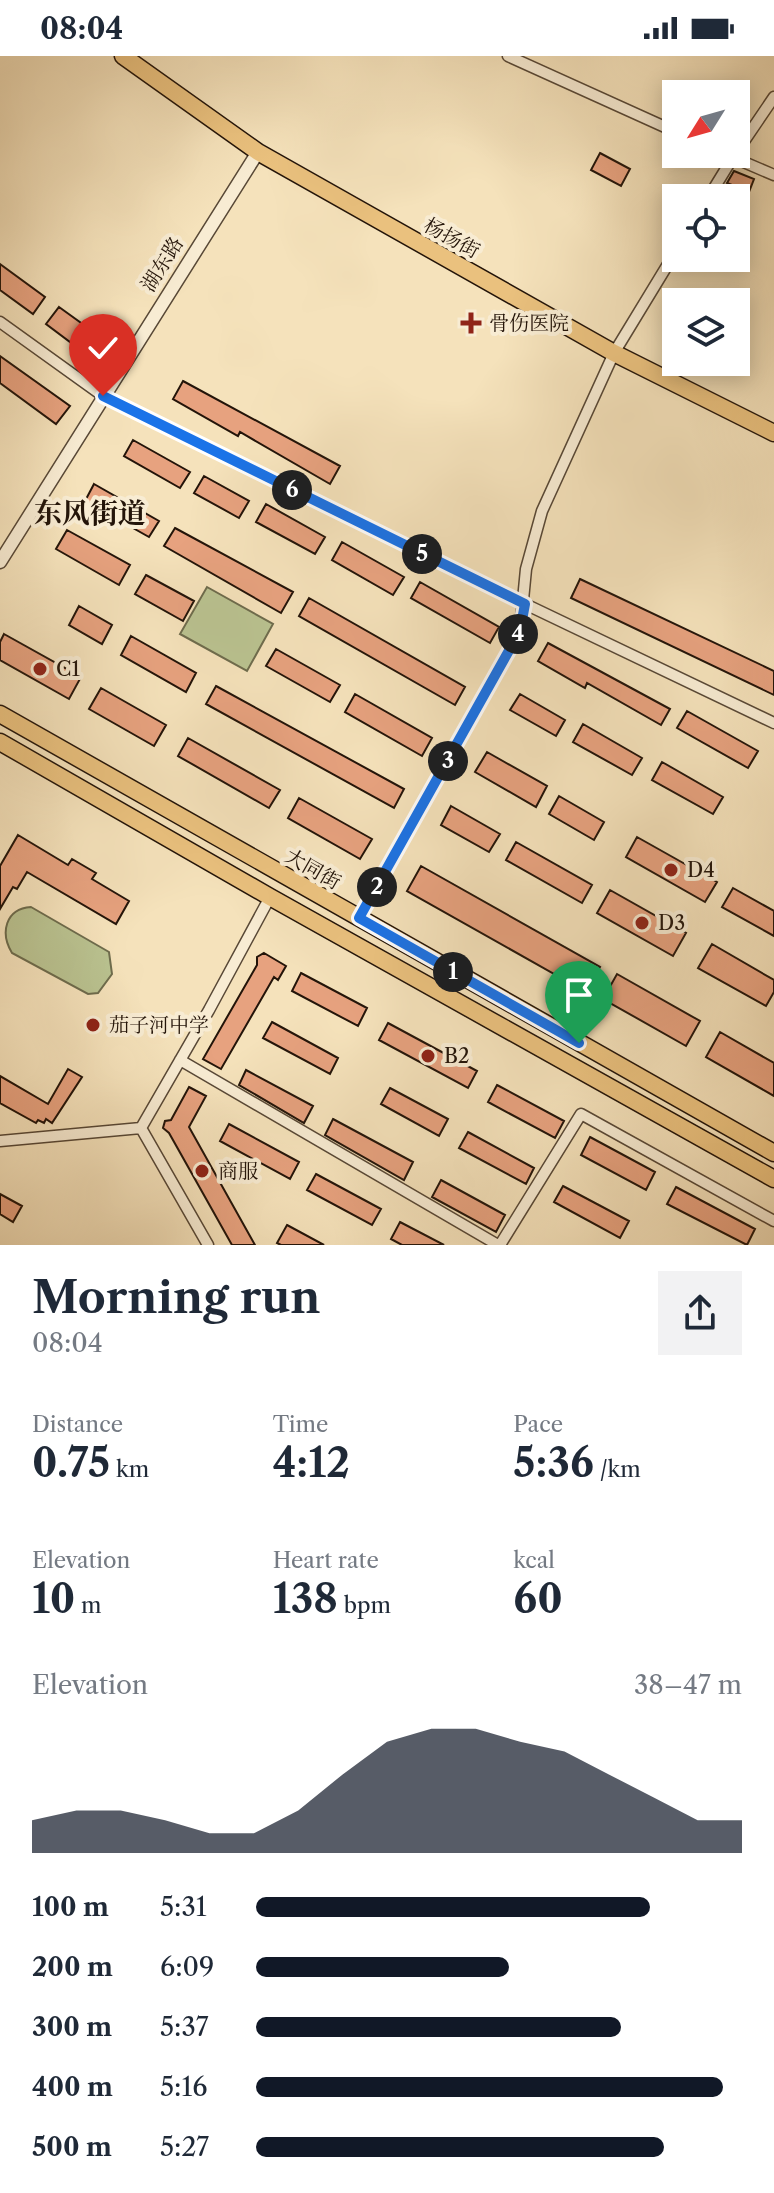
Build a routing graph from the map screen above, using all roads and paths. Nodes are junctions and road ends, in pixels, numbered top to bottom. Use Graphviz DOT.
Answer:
graph roads {
  1 [pos="123,56"];
  2 [pos="508,56"];
  3 [pos="774,97"];
  4 [pos="662,126"];
  5 [pos="750,130"];
  6 [pos="258,152"];
  7 [pos="750,164"];
  8 [pos="774,175"];
  9 [pos="663,272"];
  10 [pos="0,322"];
  11 [pos="614,353"];
  12 [pos="103,396"];
  13 [pos="774,433"];
  14 [pos="2,556"];
  15 [pos="525,604"];
  16 [pos="0,714"];
  17 [pos="774,723"];
  18 [pos="0,742"];
  19 [pos="270,897"];
  20 [pos="359,918"];
  21 [pos="180,1060"];
  22 [pos="141,1128"];
  23 [pos="0,1141"];
  24 [pos="774,1153"];
  25 [pos="774,1179"];
  26 [pos="774,1221"];
  27 [pos="208,1245"];
  28 [pos="499,1245"];
  1 -- 6 [label="main road, 杨扬街"];
  2 -- 4 [label="street"];
  3 -- 5 [label="street"];
  6 -- 11 [label="main road, 杨扬街"];
  6 -- 12 [label="street, 湖东路"];
  7 -- 8 [label="street"];
  9 -- 11 [label="street"];
  10 -- 12 [label="street"];
  11 -- 13 [label="main road, 杨扬街"];
  11 -- 15 [label="street"];
  12 -- 14 [label="street, 湖东路"];
  12 -- 15 [label="street"];
  15 -- 17 [label="street"];
  15 -- 20 [label="street"];
  16 -- 20 [label="main road, 大同街"];
  18 -- 19 [label="main road"];
  19 -- 21 [label="street"];
  19 -- 25 [label="main road"];
  20 -- 24 [label="main road, 大同街"];
  21 -- 22 [label="street"];
  21 -- 28 [label="street"];
  22 -- 23 [label="street"];
  22 -- 27 [label="street"];
  26 -- 28 [label="street"];
}
